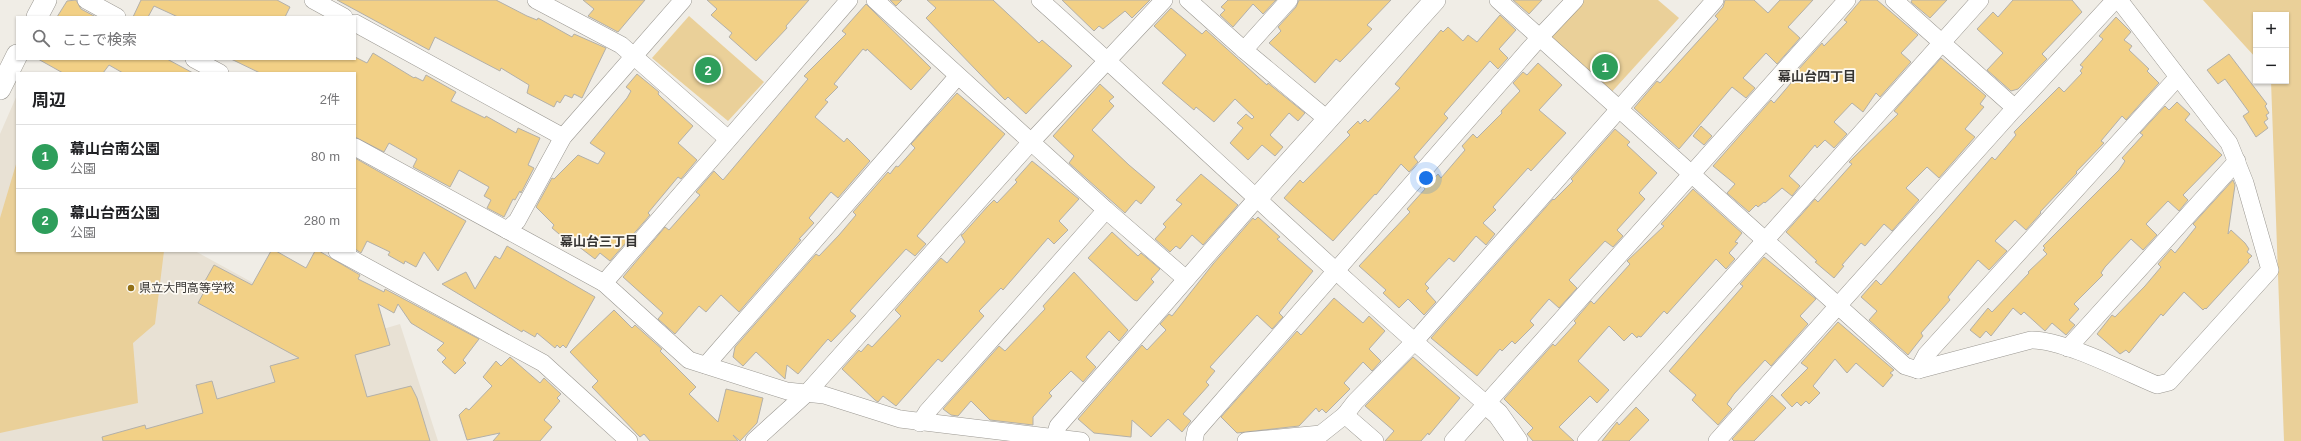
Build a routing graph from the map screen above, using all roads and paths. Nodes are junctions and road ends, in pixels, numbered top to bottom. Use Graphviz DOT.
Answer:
graph roads {
  1 [pos="46,0"];
  2 [pos="86,0"];
  3 [pos="313,0"];
  4 [pos="683,0"];
  5 [pos="849,0"];
  6 [pos="875,0"];
  7 [pos="1040,0"];
  8 [pos="1164,0"];
  9 [pos="1188,0"];
  10 [pos="1289,0"];
  11 [pos="1435,0"];
  12 [pos="1498,0"];
  13 [pos="1575,0"];
  14 [pos="1715,0"];
  15 [pos="1847,0"];
  16 [pos="1894,0"];
  17 [pos="1980,0"];
  18 [pos="2115,0"];
  19 [pos="2119,0"];
  20 [pos="545,2"];
  21 [pos="38,16"];
  22 [pos="115,16"];
  23 [pos="342,16"];
  24 [pos="356,24"];
  25 [pos="1540,37"];
  26 [pos="1941,42"];
  27 [pos="1244,50"];
  28 [pos="634,55"];
  29 [pos="196,60"];
  30 [pos="1108,60"];
  31 [pos="218,72"];
  32 [pos="957,77"];
  33 [pos="2177,78"];
  34 [pos="1618,108"];
  35 [pos="2015,108"];
  36 [pos="1327,119"];
  37 [pos="563,136"];
  38 [pos="728,139"];
  39 [pos="1031,142"];
  40 [pos="356,148"];
  41 [pos="2237,161"];
  42 [pos="1692,175"];
  43 [pos="1258,197"];
  44 [pos="1106,210"];
  45 [pos="507,230"];
  46 [pos="1765,241"];
  47 [pos="339,252"];
  48 [pos="1334,271"];
  49 [pos="1186,279"];
  50 [pos="604,283"];
  51 [pos="1839,305"];
  52 [pos="1414,342"];
  53 [pos="2068,348"];
  54 [pos="706,365"];
  55 [pos="1918,370"];
  56 [pos="807,394"];
  57 [pos="1485,403"];
  58 [pos="1345,415"];
  59 [pos="920,423"];
  60 [pos="1054,439"];
  61 [pos="629,441"];
  62 [pos="754,441"];
  63 [pos="1081,441"];
  64 [pos="1194,441"];
  65 [pos="1246,441"];
  66 [pos="1375,441"];
  67 [pos="1453,441"];
  68 [pos="1517,441"];
  69 [pos="1586,441"];
  70 [pos="1717,441"];
  1 -- 21 [label="street"];
  2 -- 22 [label="street"];
  3 -- 23 [label="street"];
  4 -- 28 [label="street"];
  5 -- 38 [label="street"];
  6 -- 32 [label="street"];
  7 -- 30 [label="street"];
  8 -- 30 [label="street"];
  9 -- 27 [label="street"];
  10 -- 27 [label="street"];
  11 -- 36 [label="street"];
  12 -- 25 [label="street"];
  13 -- 25 [label="street"];
  14 -- 34 [label="street"];
  15 -- 42 [label="street"];
  16 -- 26 [label="street"];
  17 -- 26 [label="street"];
  18 -- 35 [label="street"];
  19 -- 33 [label="street"];
  20 -- 28 [label="street"];
  24 -- 37 [label="street"];
  25 -- 34 [label="street"];
  25 -- 48 [label="street"];
  26 -- 35 [label="street"];
  26 -- 46 [label="street"];
  27 -- 36 [label="street"];
  28 -- 37 [label="street"];
  28 -- 38 [label="street"];
  29 -- 31 [label="street"];
  30 -- 39 [label="street"];
  30 -- 43 [label="street"];
  32 -- 39 [label="street"];
  32 -- 54 [label="street"];
  33 -- 41 [label="street"];
  33 -- 55 [label="street"];
  34 -- 42 [label="street"];
  34 -- 52 [label="street"];
  35 -- 51 [label="street"];
  36 -- 43 [label="street"];
  37 -- 45 [label="street"];
  38 -- 50 [label="street"];
  39 -- 44 [label="street"];
  39 -- 56 [label="street"];
  40 -- 45 [label="street"];
  41 -- 53 [label="street"];
  41 -- 53 [label="street"];
  42 -- 46 [label="street"];
  42 -- 57 [label="street"];
  43 -- 48 [label="street"];
  43 -- 49 [label="street"];
  44 -- 49 [label="street"];
  44 -- 59 [label="street"];
  45 -- 50 [label="street"];
  46 -- 51 [label="street"];
  46 -- 69 [label="street"];
  47 -- 61 [label="street"];
  48 -- 52 [label="street"];
  48 -- 64 [label="street"];
  49 -- 60 [label="street"];
  50 -- 54 [label="street"];
  51 -- 55 [label="street"];
  51 -- 70 [label="street"];
  52 -- 57 [label="street"];
  52 -- 58 [label="street"];
  53 -- 55 [label="street"];
  54 -- 56 [label="street"];
  56 -- 59 [label="street"];
  56 -- 62 [label="street"];
  57 -- 67 [label="street"];
  57 -- 68 [label="street"];
  58 -- 65 [label="street"];
  58 -- 66 [label="street"];
  59 -- 60 [label="street"];
  60 -- 63 [label="street"];
}
